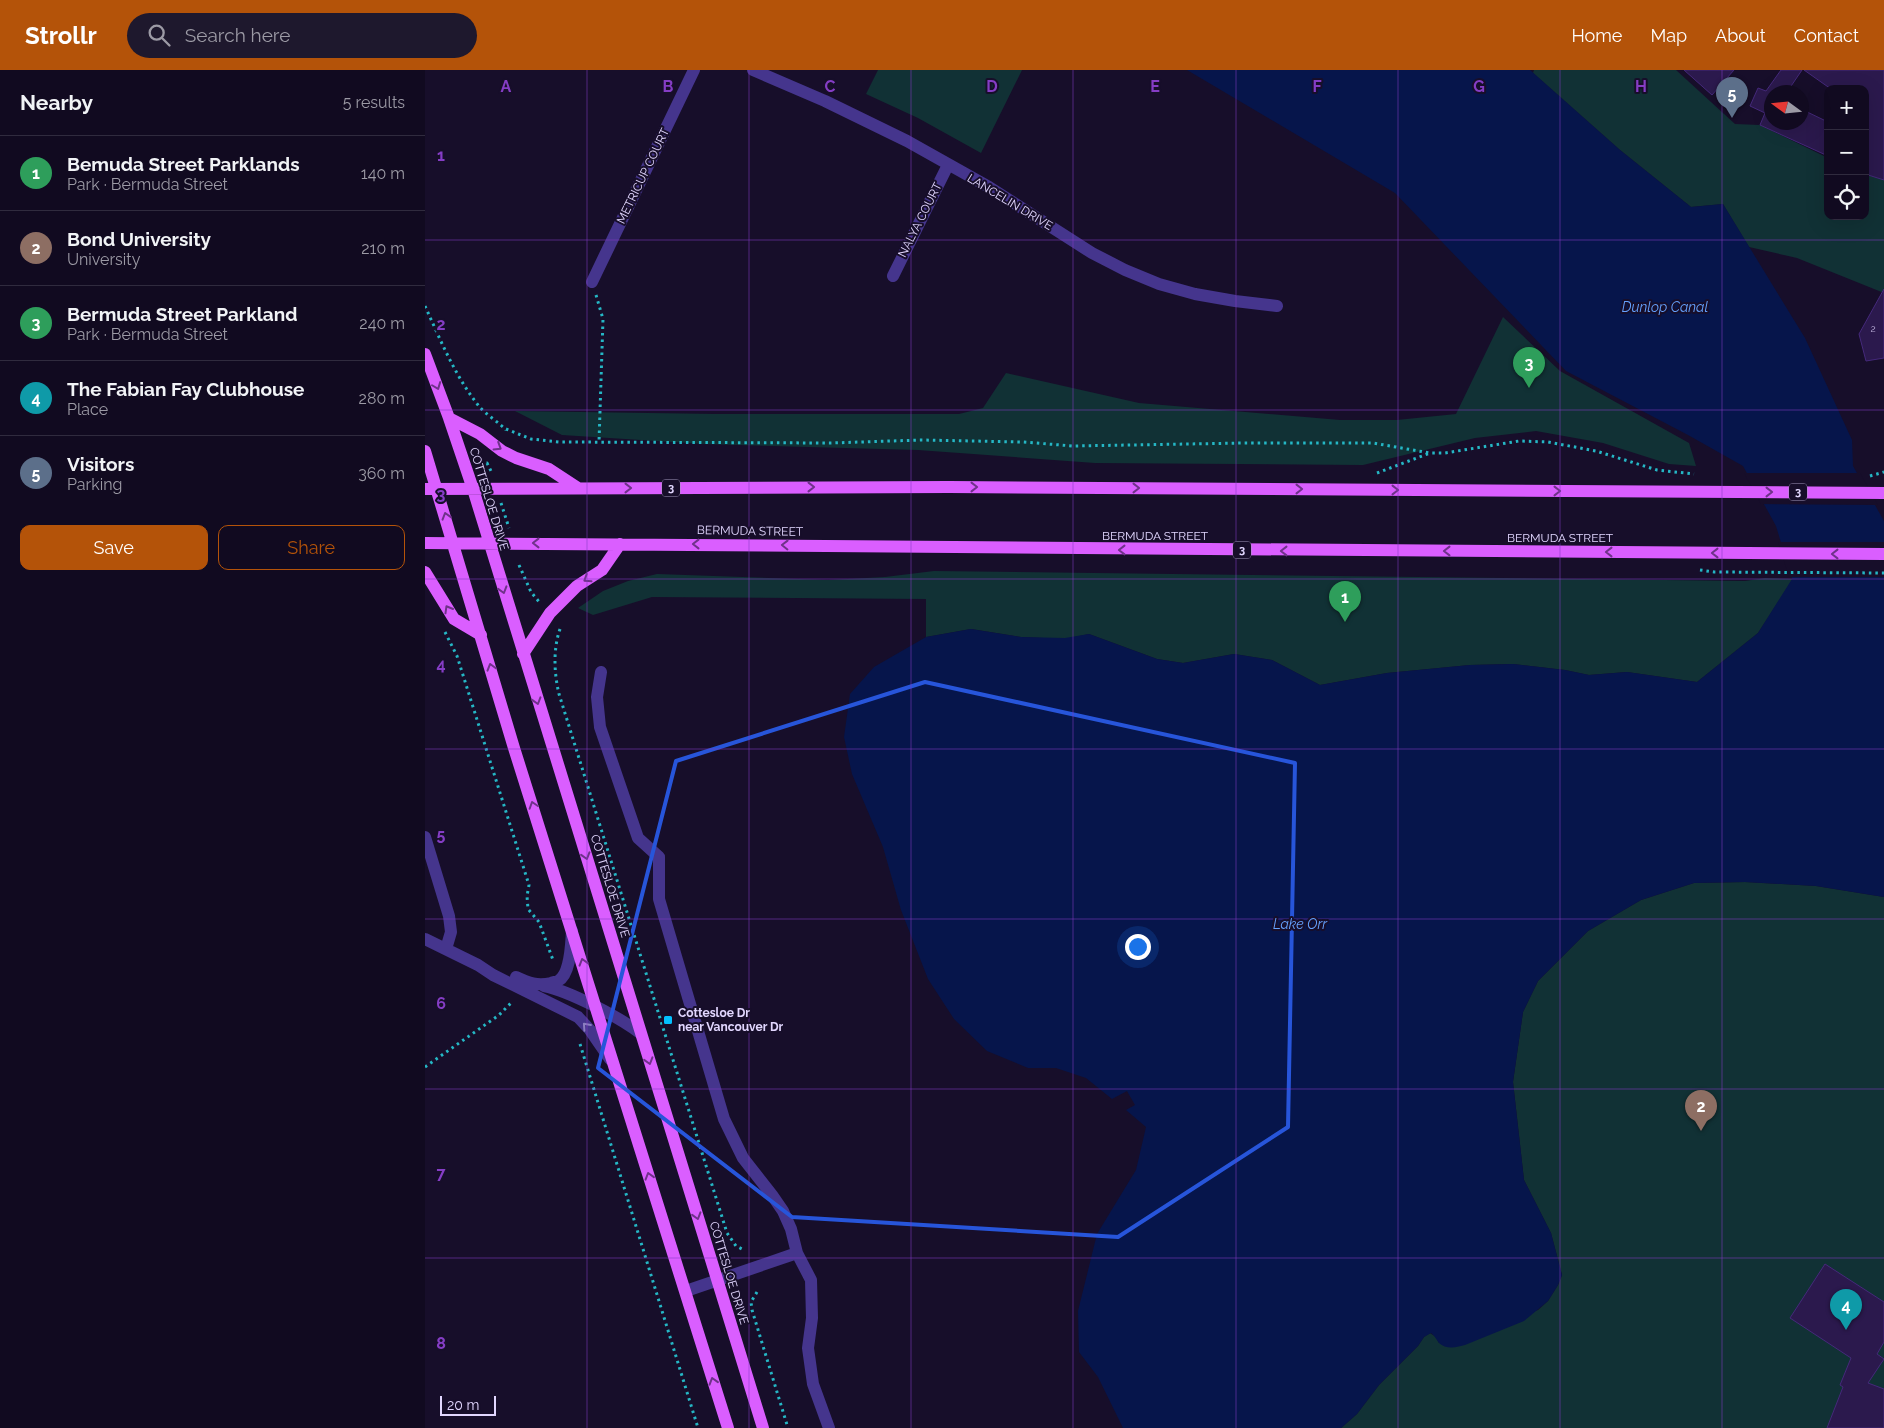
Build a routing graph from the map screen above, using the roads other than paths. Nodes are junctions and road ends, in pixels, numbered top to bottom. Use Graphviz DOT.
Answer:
graph roads {
  1 [pos="694,70"];
  2 [pos="753,70"];
  3 [pos="948,165"];
  4 [pos="893,276"];
  5 [pos="592,282"];
  6 [pos="1277,306"];
  7 [pos="425,354"];
  8 [pos="449,418"];
  9 [pos="425,451"];
  10 [pos="579,488"];
  11 [pos="431,489"];
  12 [pos="473,489"];
  13 [pos="1880,492"];
  14 [pos="425,543"];
  15 [pos="454,544"];
  16 [pos="489,544"];
  17 [pos="620,544"];
  18 [pos="1884,554"];
  19 [pos="425,572"];
  20 [pos="481,635"];
  21 [pos="523,654"];
  22 [pos="601,672"];
  23 [pos="425,837"];
  24 [pos="572,927"];
  25 [pos="425,939"];
  26 [pos="446,949"];
  27 [pos="478,964"];
  28 [pos="541,985"];
  29 [pos="597,1008"];
  30 [pos="640,1033"];
  31 [pos="615,1065"];
  32 [pos="797,1253"];
  33 [pos="717,1281"];
  34 [pos="685,1291"];
  35 [pos="728,1428"];
  36 [pos="763,1428"];
  37 [pos="829,1428"];
  1 -- 5 [label="street, METRICUP COURT"];
  2 -- 3 [label="street, LANCELIN DRIVE"];
  3 -- 4 [label="street, NALYA COURT"];
  3 -- 6 [label="street, LANCELIN DRIVE"];
  7 -- 8 [label="main road, COTTESLOE DRIVE, one-way"];
  8 -- 10 [label="main road, one-way"];
  8 -- 12 [label="main road, COTTESLOE DRIVE"];
  9 -- 11 [label="main road"];
  10 -- 12 [label="main road, 3"];
  10 -- 13 [label="main road, 3, one-way"];
  11 -- 12 [label="main road, 3"];
  15 -- 11 [label="main road, one-way"];
  12 -- 16 [label="main road, COTTESLOE DRIVE"];
  14 -- 15 [label="main road, BERMUDA STREET / 3"];
  15 -- 16 [label="main road, BERMUDA STREET / 3"];
  15 -- 20 [label="main road"];
  17 -- 16 [label="main road, BERMUDA STREET / 3, one-way"];
  16 -- 21 [label="main road, COTTESLOE DRIVE, one-way"];
  18 -- 17 [label="main road, BERMUDA STREET / 3, one-way"];
  17 -- 21 [label="main road, one-way"];
  20 -- 19 [label="main road, one-way"];
  24 -- 20 [label="main road, one-way"];
  21 -- 30 [label="main road, COTTESLOE DRIVE, one-way"];
  22 -- 32 [label="street"];
  23 -- 26 [label="street"];
  24 -- 28 [label="street"];
  29 -- 24 [label="main road, one-way"];
  25 -- 26 [label="street"];
  26 -- 27 [label="street"];
  27 -- 28 [label="street"];
  31 -- 27 [label="street, one-way"];
  28 -- 29 [label="street"];
  29 -- 30 [label="street"];
  29 -- 31 [label="main road"];
  30 -- 33 [label="main road, COTTESLOE DRIVE, one-way"];
  34 -- 31 [label="main road, one-way"];
  32 -- 33 [label="street"];
  32 -- 37 [label="street"];
  33 -- 34 [label="street"];
  33 -- 36 [label="main road, COTTESLOE DRIVE"];
  35 -- 34 [label="main road, one-way"];
}
